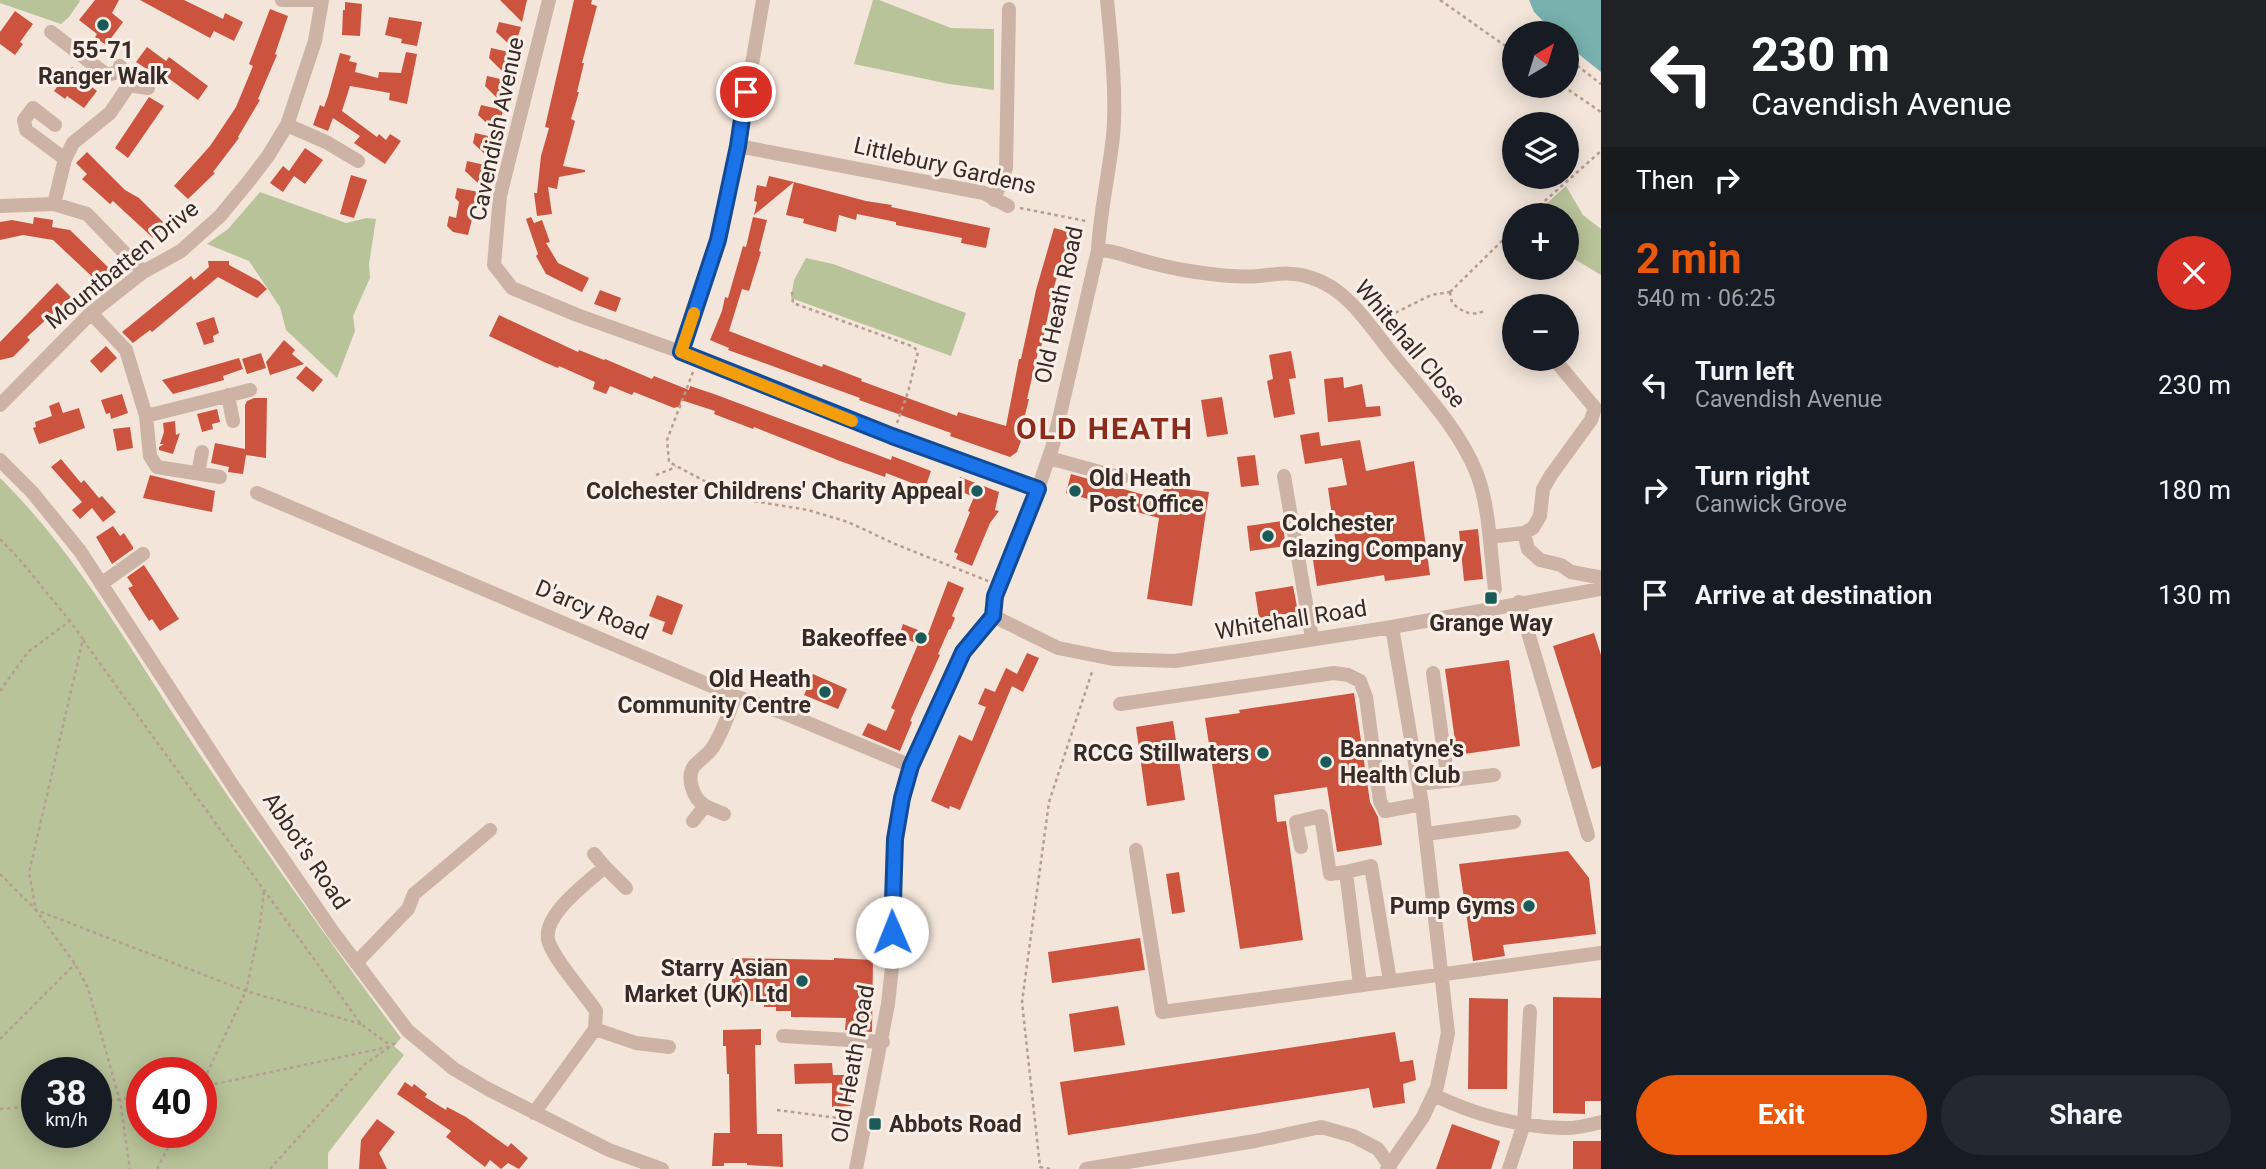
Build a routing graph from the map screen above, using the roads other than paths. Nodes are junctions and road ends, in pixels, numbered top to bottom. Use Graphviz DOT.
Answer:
graph roads {
  1 [pos="282,0"];
  2 [pos="314,0"];
  3 [pos="322,0"];
  4 [pos="549,0"];
  5 [pos="763,0"];
  6 [pos="1107,0"];
  7 [pos="1009,9"];
  8 [pos="51,32"];
  9 [pos="129,85"];
  10 [pos="148,88"];
  11 [pos="55,125"];
  12 [pos="287,125"];
  13 [pos="738,146"];
  14 [pos="65,159"];
  15 [pos="358,161"];
  16 [pos="54,204"];
  17 [pos="0,206"];
  18 [pos="1098,250"];
  19 [pos="143,272"];
  20 [pos="91,313"];
  21 [pos="681,352"];
  22 [pos="1565,371"];
  23 [pos="250,390"];
  24 [pos="228,396"];
  25 [pos="0,405"];
  26 [pos="1598,407"];
  27 [pos="146,416"];
  28 [pos="233,421"];
  29 [pos="202,452"];
  30 [pos="1049,458"];
  31 [pos="0,460"];
  32 [pos="198,473"];
  33 [pos="1284,476"];
  34 [pos="220,477"];
  35 [pos="1122,478"];
  36 [pos="1038,489"];
  37 [pos="257,493"];
  38 [pos="1524,533"];
  39 [pos="1490,537"];
  40 [pos="143,554"];
  41 [pos="1599,583"];
  42 [pos="100,584"];
  43 [pos="1494,589"];
  44 [pos="1519,602"];
  45 [pos="993,616"];
  46 [pos="1392,626"];
  47 [pos="1312,638"];
  48 [pos="1433,673"];
  49 [pos="735,696"];
  50 [pos="1120,704"];
  51 [pos="911,766"];
  52 [pos="1494,775"];
  53 [pos="1448,780"];
  54 [pos="1419,784"];
  55 [pos="703,804"];
  56 [pos="1422,804"];
  57 [pos="724,814"];
  58 [pos="693,821"];
  59 [pos="1514,822"];
  60 [pos="490,830"];
  61 [pos="1426,834"];
  62 [pos="1588,835"];
  63 [pos="1301,847"];
  64 [pos="1136,850"];
  65 [pos="594,854"];
  66 [pos="605,867"];
  67 [pos="1346,872"];
  68 [pos="626,888"];
  69 [pos="1601,953"];
  70 [pos="356,963"];
  71 [pos="1440,974"];
  72 [pos="1390,981"];
  73 [pos="1360,985"];
  74 [pos="1530,1011"];
  75 [pos="595,1028"];
  76 [pos="783,1036"];
  77 [pos="883,1042"];
  78 [pos="669,1047"];
  79 [pos="1434,1095"];
  80 [pos="534,1113"];
  81 [pos="1601,1122"];
  82 [pos="1524,1124"];
  83 [pos="1389,1167"];
  84 [pos="662,1169"];
  85 [pos="856,1169"];
  86 [pos="1086,1169"];
  87 [pos="1508,1169"];
  1 -- 2 [label="street"];
  3 -- 12 [label="street, Mountbatten Drive"];
  4 -- 21 [label="street, Cavendish Avenue"];
  5 -- 13 [label="street"];
  6 -- 18 [label="street, Old Heath Road"];
  7 -- 13 [label="street, Littlebury Gardens"];
  8 -- 9 [label="street"];
  9 -- 10 [label="street"];
  9 -- 14 [label="street"];
  11 -- 14 [label="street"];
  12 -- 15 [label="street"];
  12 -- 19 [label="street, Mountbatten Drive"];
  13 -- 21 [label="street"];
  14 -- 16 [label="street"];
  16 -- 17 [label="street"];
  16 -- 19 [label="street"];
  18 -- 30 [label="street, Old Heath Road"];
  18 -- 39 [label="street, Whitehall Close"];
  19 -- 20 [label="street, Mountbatten Drive"];
  20 -- 25 [label="street, Mountbatten Drive"];
  20 -- 27 [label="street"];
  21 -- 36 [label="street, Cavendish Avenue"];
  22 -- 26 [label="street"];
  23 -- 24 [label="street"];
  24 -- 27 [label="street"];
  24 -- 28 [label="street"];
  26 -- 38 [label="street"];
  27 -- 32 [label="street"];
  29 -- 32 [label="street"];
  30 -- 35 [label="street"];
  30 -- 36 [label="street, Old Heath Road"];
  31 -- 42 [label="street, Abbot's Road"];
  32 -- 34 [label="street"];
  33 -- 47 [label="street"];
  36 -- 45 [label="street, Old Heath Road"];
  37 -- 49 [label="street, D'arcy Road"];
  38 -- 39 [label="street"];
  38 -- 41 [label="street"];
  39 -- 43 [label="street, Whitehall Close"];
  40 -- 42 [label="street"];
  41 -- 44 [label="street, Whitehall Road"];
  42 -- 70 [label="street, Abbot's Road"];
  44 -- 46 [label="street, Whitehall Road"];
  44 -- 62 [label="street"];
  45 -- 47 [label="street, Whitehall Road"];
  45 -- 51 [label="street, Old Heath Road"];
  46 -- 47 [label="street, Whitehall Road"];
  46 -- 54 [label="street"];
  48 -- 53 [label="street"];
  49 -- 51 [label="street, D'arcy Road"];
  49 -- 55 [label="street"];
  50 -- 56 [label="street"];
  51 -- 77 [label="street, Old Heath Road"];
  52 -- 53 [label="street"];
  53 -- 54 [label="street"];
  54 -- 56 [label="street"];
  55 -- 57 [label="street"];
  55 -- 58 [label="street"];
  56 -- 61 [label="street"];
  59 -- 61 [label="street"];
  60 -- 70 [label="street"];
  61 -- 71 [label="street"];
  63 -- 67 [label="street"];
  64 -- 73 [label="street"];
  65 -- 66 [label="street"];
  66 -- 68 [label="street"];
  66 -- 75 [label="street"];
  67 -- 72 [label="street"];
  67 -- 73 [label="street"];
  69 -- 71 [label="street"];
  70 -- 80 [label="street, Abbot's Road"];
  71 -- 72 [label="street"];
  71 -- 79 [label="street"];
  72 -- 73 [label="street"];
  74 -- 82 [label="street"];
  75 -- 78 [label="street"];
  75 -- 80 [label="street"];
  76 -- 77 [label="street"];
  77 -- 85 [label="street, Old Heath Road"];
  79 -- 82 [label="street"];
  79 -- 83 [label="street"];
  80 -- 84 [label="street, Abbot's Road"];
  81 -- 82 [label="street"];
  82 -- 87 [label="street"];
  83 -- 86 [label="street"];
}
